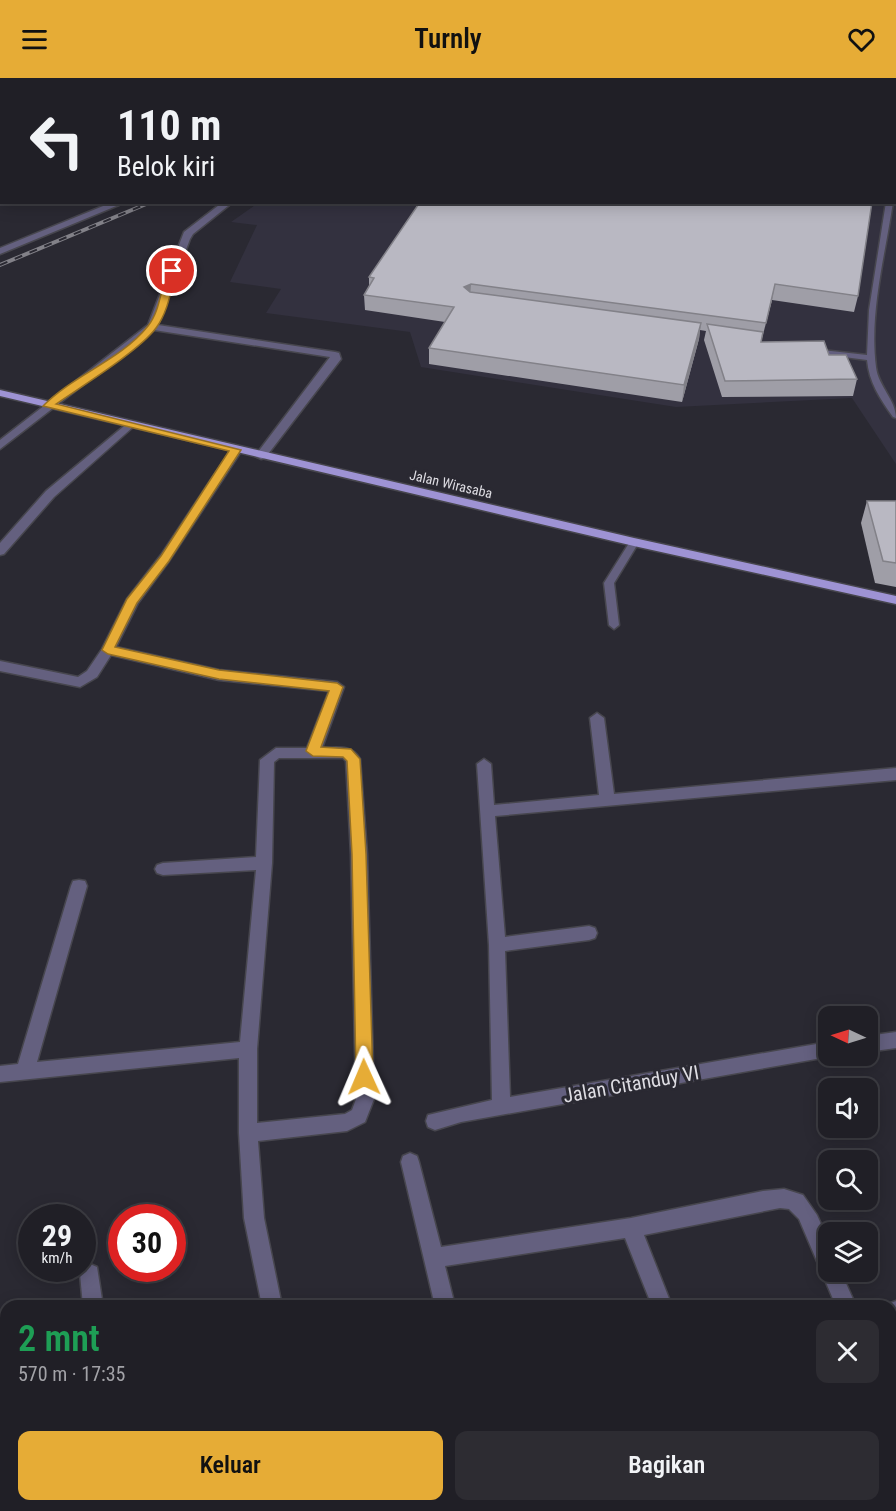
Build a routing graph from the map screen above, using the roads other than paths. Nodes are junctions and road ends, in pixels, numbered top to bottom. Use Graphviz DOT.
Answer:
graph roads {
  1 [pos="117,204"];
  2 [pos="226,204"];
  3 [pos="890,204"];
  4 [pos="0,251"];
  5 [pos="152,327"];
  6 [pos="804,350"];
  7 [pos="871,358"];
  8 [pos="0,393"];
  9 [pos="48,406"];
  10 [pos="896,415"];
  11 [pos="129,425"];
  12 [pos="0,446"];
  13 [pos="236,450"];
  14 [pos="261,456"];
  15 [pos="634,542"];
  16 [pos="0,551"];
  17 [pos="896,600"];
  18 [pos="614,625"];
  19 [pos="108,650"];
  20 [pos="0,666"];
  21 [pos="597,718"];
  22 [pos="313,751"];
  23 [pos="484,764"];
  24 [pos="896,774"];
  25 [pos="607,802"];
  26 [pos="487,811"];
  27 [pos="264,863"];
  28 [pos="163,868"];
  29 [pos="79,886"];
  30 [pos="589,933"];
  31 [pos="497,945"];
  32 [pos="896,1040"];
  33 [pos="878,1042"];
  34 [pos="248,1049"];
  35 [pos="818,1052"];
  36 [pos="25,1072"];
  37 [pos="0,1074"];
  38 [pos="501,1107"];
  39 [pos="435,1121"];
  40 [pos="248,1133"];
  41 [pos="410,1162"];
  42 [pos="631,1228"];
  43 [pos="818,1243"];
  44 [pos="433,1258"];
  45 [pos="91,1282"];
  46 [pos="835,1282"];
  47 [pos="92,1300"];
  48 [pos="271,1300"];
  49 [pos="444,1300"];
  50 [pos="660,1300"];
  51 [pos="843,1300"];
  1 -- 4 [label="street"];
  2 -- 5 [label="street"];
  3 -- 7 [label="lane"];
  5 -- 9 [label="street"];
  5 -- 14 [label="street"];
  6 -- 7 [label="lane"];
  7 -- 10 [label="lane"];
  8 -- 9 [label="main road, Jalan Wirasaba"];
  9 -- 11 [label="main road, Jalan Wirasaba"];
  9 -- 12 [label="street"];
  11 -- 13 [label="main road, Jalan Wirasaba"];
  11 -- 16 [label="street"];
  13 -- 14 [label="main road, Jalan Wirasaba"];
  13 -- 19 [label="street"];
  14 -- 15 [label="main road, Jalan Wirasaba"];
  15 -- 17 [label="main road, Jalan Wirasaba"];
  15 -- 18 [label="lane"];
  19 -- 20 [label="street"];
  19 -- 22 [label="street"];
  21 -- 25 [label="street"];
  22 -- 27 [label="street"];
  22 -- 40 [label="street"];
  23 -- 26 [label="street"];
  24 -- 25 [label="street"];
  25 -- 26 [label="street"];
  26 -- 31 [label="street"];
  27 -- 28 [label="street"];
  27 -- 34 [label="street"];
  29 -- 36 [label="street"];
  30 -- 31 [label="street"];
  31 -- 38 [label="street"];
  32 -- 33 [label="street"];
  34 -- 36 [label="street"];
  34 -- 40 [label="street"];
  35 -- 38 [label="street, Jalan Citanduy VI"];
  36 -- 37 [label="street"];
  38 -- 39 [label="street, Jalan Citanduy VI"];
  40 -- 48 [label="street"];
  41 -- 44 [label="street"];
  42 -- 43 [label="street"];
  42 -- 44 [label="street"];
  42 -- 50 [label="street"];
  44 -- 49 [label="street"];
  45 -- 47 [label="street"];
  46 -- 51 [label="street"];
}
